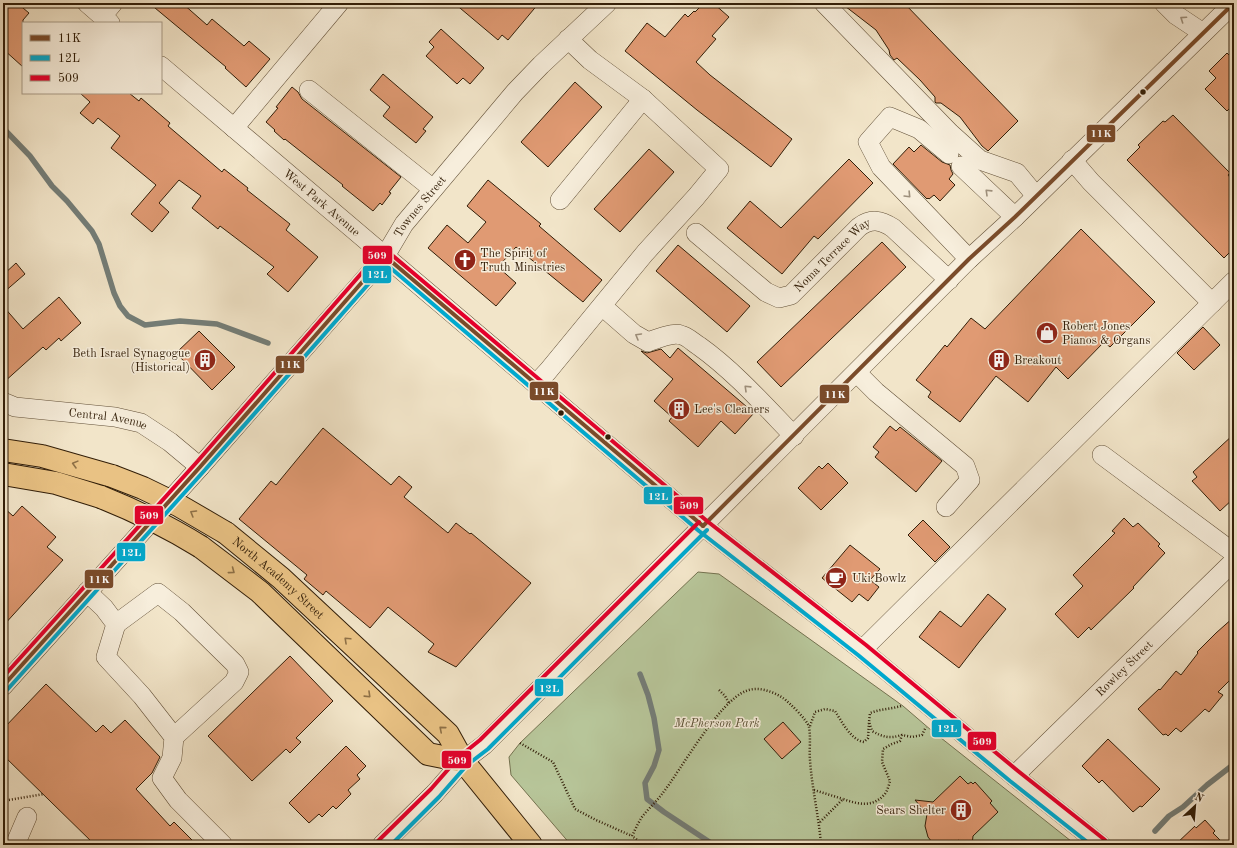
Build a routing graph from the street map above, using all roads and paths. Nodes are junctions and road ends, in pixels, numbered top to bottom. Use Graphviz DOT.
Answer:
graph roads {
  1 [pos="87,3"];
  2 [pos="339,3"];
  3 [pos="607,3"];
  4 [pos="824,3"];
  5 [pos="1164,3"];
  6 [pos="1234,3"];
  7 [pos="109,14"];
  8 [pos="1203,33"];
  9 [pos="568,39"];
  10 [pos="162,67"];
  11 [pos="309,90"];
  12 [pos="643,99"];
  13 [pos="234,128"];
  14 [pos="1072,160"];
  15 [pos="433,189"];
  16 [pos="1036,196"];
  17 [pos="560,200"];
  18 [pos="1015,217"];
  19 [pos="696,233"];
  20 [pos="385,256"];
  21 [pos="969,259"];
  22 [pos="949,280"];
  23 [pos="1234,281"];
  24 [pos="1212,303"];
  25 [pos="602,306"];
  26 [pos="857,373"];
  27 [pos="536,384"];
  28 [pos="3,402"];
  29 [pos="794,436"];
  30 [pos="3,450"];
  31 [pos="1102,455"];
  32 [pos="200,467"];
  33 [pos="3,474"];
  34 [pos="946,507"];
  35 [pos="703,526"];
  36 [pos="1234,553"];
  37 [pos="1234,561"];
  38 [pos="87,592"];
  39 [pos="116,624"];
  40 [pos="862,650"];
  41 [pos="3,686"];
  42 [pos="719,690"];
  43 [pos="729,703"];
  44 [pos="903,706"];
  45 [pos="869,722"];
  46 [pos="926,726"];
  47 [pos="809,728"];
  48 [pos="902,735"];
  49 [pos="174,737"];
  50 [pos="520,743"];
  51 [pos="463,761"];
  52 [pos="1014,776"];
  53 [pos="814,790"];
  54 [pos="843,800"];
  55 [pos="27,817"];
  56 [pos="820,822"];
  57 [pos="632,836"];
  58 [pos="15,845"];
  59 [pos="223,845"];
  60 [pos="382,845"];
  61 [pos="531,845"];
  62 [pos="644,845"];
  63 [pos="821,845"];
  64 [pos="1101,845"];
  1 -- 7 [label="street"];
  2 -- 13 [label="street"];
  3 -- 9 [label="street, Townes Street"];
  4 -- 16 [label="street"];
  8 -- 5 [label="street, one-way"];
  6 -- 8 [label="street"];
  8 -- 14 [label="street"];
  9 -- 12 [label="street"];
  9 -- 15 [label="street, Townes Street"];
  10 -- 13 [label="street, West Park Avenue"];
  11 -- 15 [label="street"];
  12 -- 17 [label="street"];
  12 -- 25 [label="street"];
  13 -- 20 [label="street, West Park Avenue"];
  14 -- 16 [label="street"];
  14 -- 24 [label="street"];
  15 -- 20 [label="street, Townes Street"];
  16 -- 18 [label="street"];
  18 -- 21 [label="street"];
  18 -- 21 [label="street, one-way"];
  19 -- 22 [label="street, Noma Terrace Way"];
  20 -- 27 [label="street, West Park Avenue"];
  20 -- 32 [label="street, Townes Street"];
  21 -- 22 [label="street"];
  22 -- 26 [label="street"];
  23 -- 24 [label="street"];
  24 -- 40 [label="street"];
  25 -- 27 [label="street"];
  29 -- 25 [label="street, one-way"];
  26 -- 29 [label="street"];
  26 -- 34 [label="street"];
  27 -- 35 [label="street, West Park Avenue"];
  28 -- 32 [label="street, Central Avenue"];
  29 -- 35 [label="street"];
  51 -- 30 [label="highway, North Academy Street, one-way, bridge"];
  31 -- 36 [label="street"];
  32 -- 38 [label="street, Townes Street"];
  33 -- 51 [label="highway, North Academy Street, one-way, bridge"];
  35 -- 40 [label="street, West Park Avenue"];
  35 -- 51 [label="street"];
  37 -- 52 [label="street, Rowley Street"];
  38 -- 39 [label="street"];
  38 -- 41 [label="street, Townes Street"];
  39 -- 49 [label="street"];
  39 -- 49 [label="street"];
  40 -- 52 [label="street, West Park Avenue"];
  42 -- 43 [label="path"];
  43 -- 47 [label="path"];
  43 -- 57 [label="path"];
  44 -- 45 [label="path"];
  45 -- 47 [label="path"];
  45 -- 48 [label="path"];
  46 -- 48 [label="path"];
  47 -- 53 [label="path"];
  48 -- 54 [label="path"];
  49 -- 59 [label="street"];
  50 -- 57 [label="path"];
  51 -- 60 [label="street"];
  51 -- 61 [label="highway, North Academy Street"];
  52 -- 64 [label="street, West Park Avenue"];
  53 -- 54 [label="path"];
  53 -- 56 [label="path"];
  54 -- 56 [label="path"];
  55 -- 58 [label="street"];
  56 -- 63 [label="path"];
  57 -- 62 [label="path"];
}
